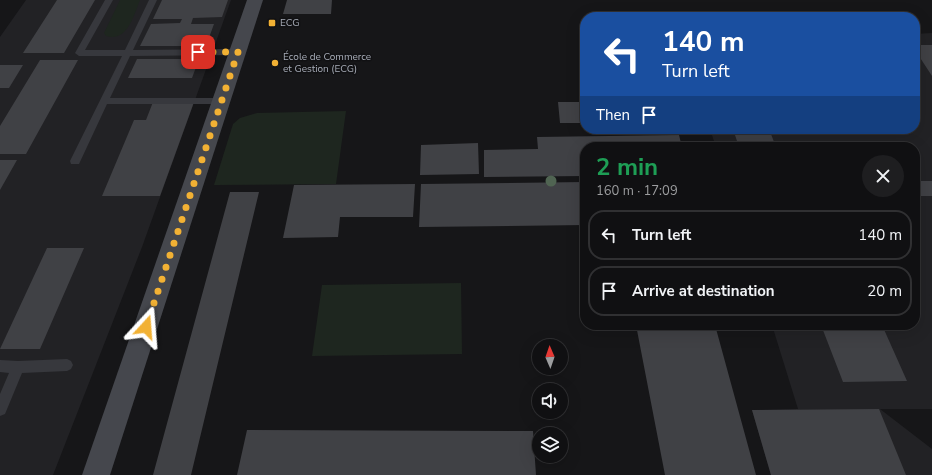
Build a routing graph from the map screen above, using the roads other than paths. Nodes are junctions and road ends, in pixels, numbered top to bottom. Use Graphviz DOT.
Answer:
graph roads {
  1 [pos="109,0"];
  2 [pos="153,0"];
  3 [pos="256,0"];
  4 [pos="238,52"];
  5 [pos="128,53"];
  6 [pos="104,101"];
  7 [pos="223,101"];
  8 [pos="75,161"];
  9 [pos="67,365"];
  10 [pos="0,366"];
  11 [pos="18,367"];
  12 [pos="0,409"];
  13 [pos="96,475"];
  1 -- 5 [label="lane"];
  2 -- 5 [label="lane"];
  3 -- 4 [label="street"];
  4 -- 5 [label="lane"];
  4 -- 7 [label="street"];
  5 -- 6 [label="lane"];
  6 -- 7 [label="lane"];
  6 -- 8 [label="lane"];
  7 -- 13 [label="street"];
  9 -- 11 [label="lane"];
  10 -- 11 [label="lane"];
  11 -- 12 [label="lane"];
}
